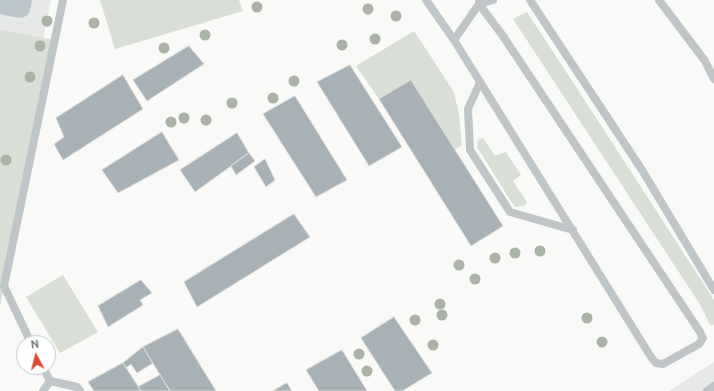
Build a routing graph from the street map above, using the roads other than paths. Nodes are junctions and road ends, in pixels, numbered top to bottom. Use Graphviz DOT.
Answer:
graph roads {
  1 [pos="63,0"];
  2 [pos="426,0"];
  3 [pos="493,0"];
  4 [pos="530,0"];
  5 [pos="659,0"];
  6 [pos="479,2"];
  7 [pos="454,40"];
  8 [pos="714,79"];
  9 [pos="480,82"];
  10 [pos="573,230"];
  11 [pos="714,290"];
  12 [pos="28,335"];
  13 [pos="47,375"];
  14 [pos="50,381"];
  15 [pos="714,386"];
  16 [pos="43,391"];
  17 [pos="80,391"];
  18 [pos="707,391"];
  1 -- 12 [label="lane"];
  2 -- 7 [label="lane"];
  3 -- 6 [label="lane"];
  4 -- 11 [label="lane"];
  5 -- 8 [label="lane"];
  6 -- 7 [label="lane"];
  6 -- 10 [label="lane"];
  7 -- 9 [label="lane"];
  9 -- 10 [label="lane"];
  9 -- 10 [label="lane"];
  13 -- 14 [label="lane"];
  14 -- 16 [label="lane"];
  14 -- 17 [label="lane"];
  15 -- 18 [label="lane"];
}
